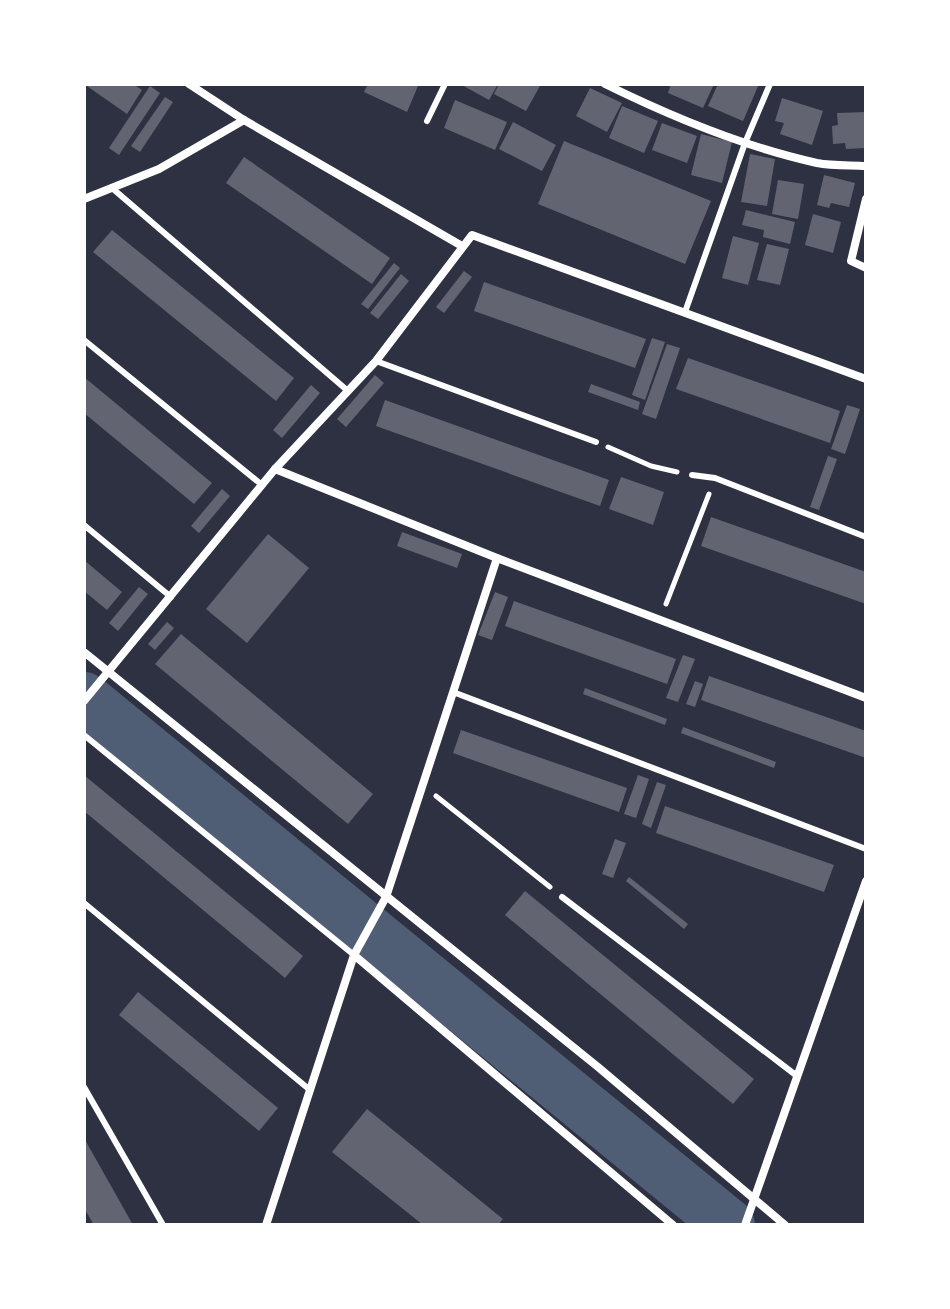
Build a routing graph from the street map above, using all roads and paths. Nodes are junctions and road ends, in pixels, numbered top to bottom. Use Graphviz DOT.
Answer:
graph roads {
  1 [pos="189,84"];
  2 [pos="445,84"];
  3 [pos="605,84"];
  4 [pos="770,84"];
  5 [pos="244,120"];
  6 [pos="427,121"];
  7 [pos="745,143"];
  8 [pos="866,166"];
  9 [pos="112,188"];
  10 [pos="84,199"];
  11 [pos="866,199"];
  12 [pos="462,246"];
  13 [pos="866,268"];
  14 [pos="685,312"];
  15 [pos="84,340"];
  16 [pos="376,361"];
  17 [pos="866,379"];
  18 [pos="348,391"];
  19 [pos="596,442"];
  20 [pos="275,469"];
  21 [pos="692,475"];
  22 [pos="715,478"];
  23 [pos="262,485"];
  24 [pos="84,525"];
  25 [pos="866,537"];
  26 [pos="497,558"];
  27 [pos="171,597"];
  28 [pos="660,620"];
  29 [pos="84,652"];
  30 [pos="109,673"];
  31 [pos="453,692"];
  32 [pos="866,698"];
  33 [pos="84,701"];
  34 [pos="84,735"];
  35 [pos="423,785"];
  36 [pos="866,849"];
  37 [pos="866,881"];
  38 [pos="386,897"];
  39 [pos="562,897"];
  40 [pos="84,903"];
  41 [pos="354,955"];
  42 [pos="797,1076"];
  43 [pos="84,1087"];
  44 [pos="310,1090"];
  45 [pos="754,1200"];
  46 [pos="746,1224"];
  47 [pos="163,1225"];
  48 [pos="266,1225"];
  49 [pos="673,1225"];
  50 [pos="785,1225"];
  1 -- 5 [label="street"];
  2 -- 6 [label="lane"];
  3 -- 7 [label="street"];
  4 -- 7 [label="lane"];
  5 -- 9 [label="street"];
  5 -- 12 [label="street"];
  7 -- 8 [label="street"];
  7 -- 14 [label="lane"];
  9 -- 10 [label="street"];
  9 -- 18 [label="lane"];
  11 -- 13 [label="street"];
  12 -- 14 [label="street"];
  12 -- 16 [label="street"];
  14 -- 17 [label="street"];
  15 -- 23 [label="lane"];
  16 -- 18 [label="street"];
  16 -- 19 [label="lane"];
  18 -- 20 [label="street"];
  19 -- 21 [label="path"];
  20 -- 23 [label="street"];
  20 -- 26 [label="street"];
  21 -- 22 [label="lane"];
  22 -- 25 [label="lane"];
  22 -- 28 [label="path"];
  23 -- 27 [label="street"];
  24 -- 27 [label="lane"];
  26 -- 28 [label="street"];
  26 -- 31 [label="street"];
  27 -- 30 [label="street"];
  28 -- 32 [label="street"];
  29 -- 30 [label="street"];
  30 -- 33 [label="street"];
  30 -- 38 [label="street"];
  31 -- 35 [label="street"];
  31 -- 36 [label="lane"];
  34 -- 41 [label="lane"];
  35 -- 38 [label="street"];
  35 -- 39 [label="path"];
  37 -- 42 [label="street"];
  38 -- 41 [label="street"];
  38 -- 45 [label="street"];
  39 -- 42 [label="lane"];
  40 -- 44 [label="lane"];
  41 -- 44 [label="street"];
  41 -- 49 [label="street"];
  42 -- 45 [label="street"];
  43 -- 47 [label="lane"];
  44 -- 48 [label="street"];
  45 -- 46 [label="street"];
  45 -- 50 [label="street"];
}
